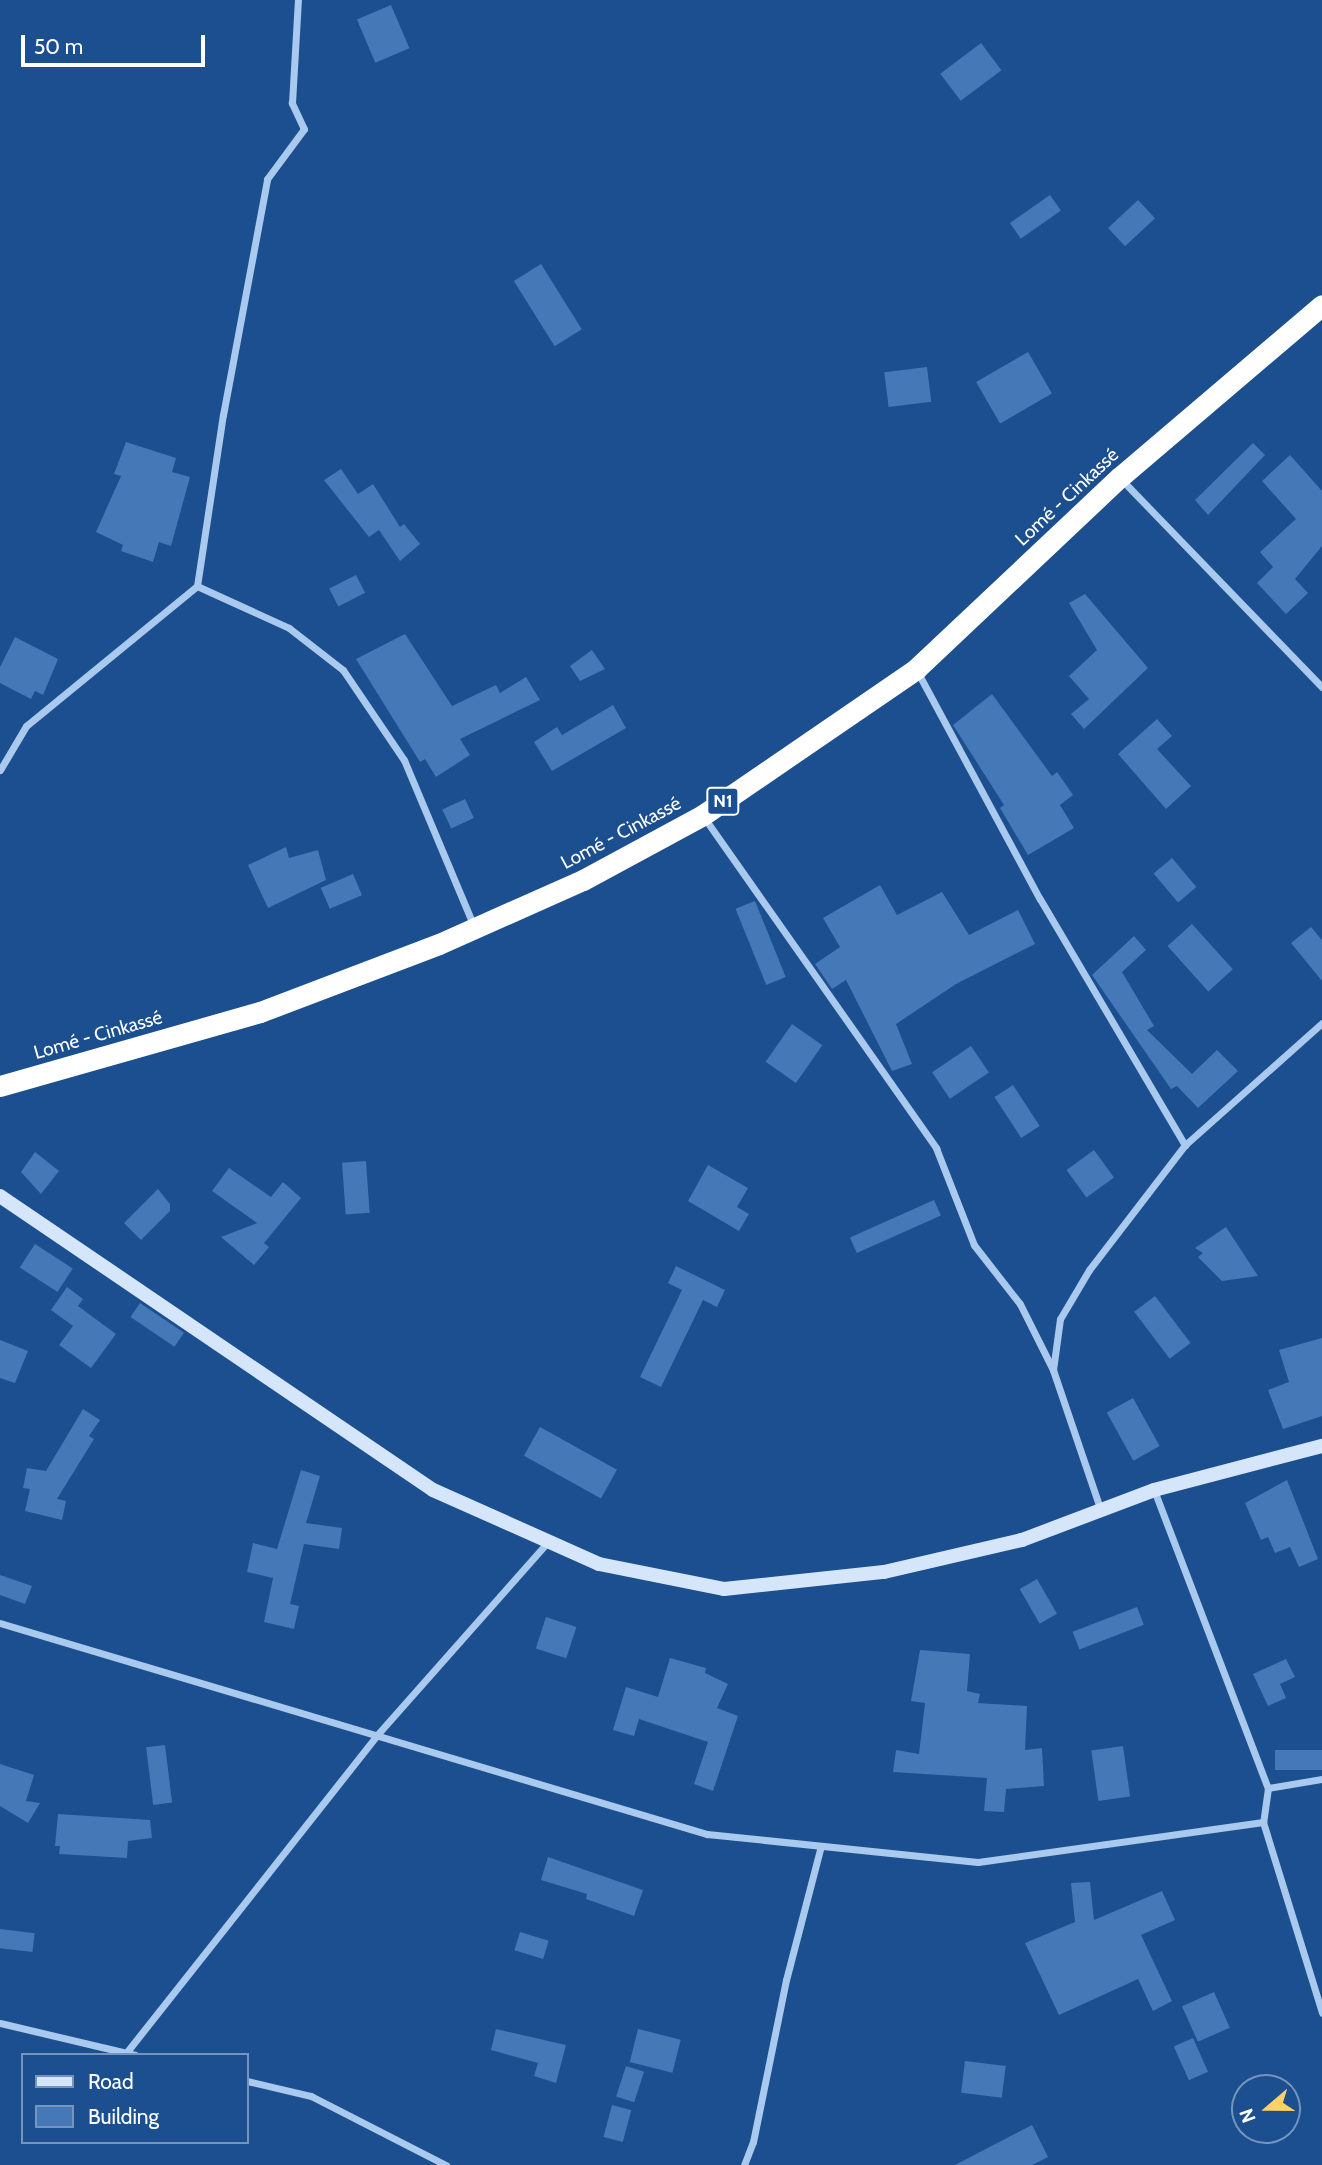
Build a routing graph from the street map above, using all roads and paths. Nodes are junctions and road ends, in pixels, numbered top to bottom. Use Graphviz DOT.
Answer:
graph roads {
  1 [pos="298,0"];
  2 [pos="1322,305"];
  3 [pos="1120,477"];
  4 [pos="197,586"];
  5 [pos="916,669"];
  6 [pos="1322,687"];
  7 [pos="0,770"];
  8 [pos="703,815"];
  9 [pos="475,928"];
  10 [pos="1322,1023"];
  11 [pos="1314,1030"];
  12 [pos="1322,1038"];
  13 [pos="0,1086"];
  14 [pos="1185,1145"];
  15 [pos="0,1196"];
  16 [pos="1053,1370"];
  17 [pos="1322,1446"];
  18 [pos="1154,1490"];
  19 [pos="1101,1511"];
  20 [pos="548,1542"];
  21 [pos="0,1623"];
  22 [pos="377,1735"];
  23 [pos="1322,1779"];
  24 [pos="1268,1788"];
  25 [pos="1263,1822"];
  26 [pos="821,1846"];
  27 [pos="1322,2013"];
  28 [pos="0,2023"];
  29 [pos="126,2053"];
  30 [pos="248,2081"];
  31 [pos="446,2165"];
  32 [pos="744,2165"];
  1 -- 4 [label="street"];
  2 -- 3 [label="highway, Lomé - Cinkassé / N1"];
  3 -- 5 [label="highway, Lomé - Cinkassé / N1"];
  3 -- 6 [label="street"];
  4 -- 7 [label="street"];
  4 -- 9 [label="street"];
  5 -- 8 [label="highway, Lomé - Cinkassé / N1"];
  5 -- 14 [label="street"];
  8 -- 9 [label="highway, Lomé - Cinkassé / N1"];
  8 -- 16 [label="street"];
  9 -- 13 [label="highway, Lomé - Cinkassé / N1"];
  10 -- 11 [label="street"];
  11 -- 12 [label="street"];
  11 -- 14 [label="street"];
  14 -- 16 [label="street"];
  15 -- 20 [label="street"];
  16 -- 19 [label="street"];
  17 -- 18 [label="street"];
  18 -- 19 [label="street"];
  18 -- 24 [label="street"];
  19 -- 20 [label="street"];
  20 -- 22 [label="street"];
  21 -- 22 [label="street"];
  22 -- 26 [label="street"];
  22 -- 29 [label="street"];
  23 -- 24 [label="street"];
  24 -- 25 [label="street"];
  25 -- 26 [label="street"];
  25 -- 27 [label="street"];
  26 -- 32 [label="street"];
  28 -- 29 [label="street"];
  30 -- 31 [label="street"];
}
